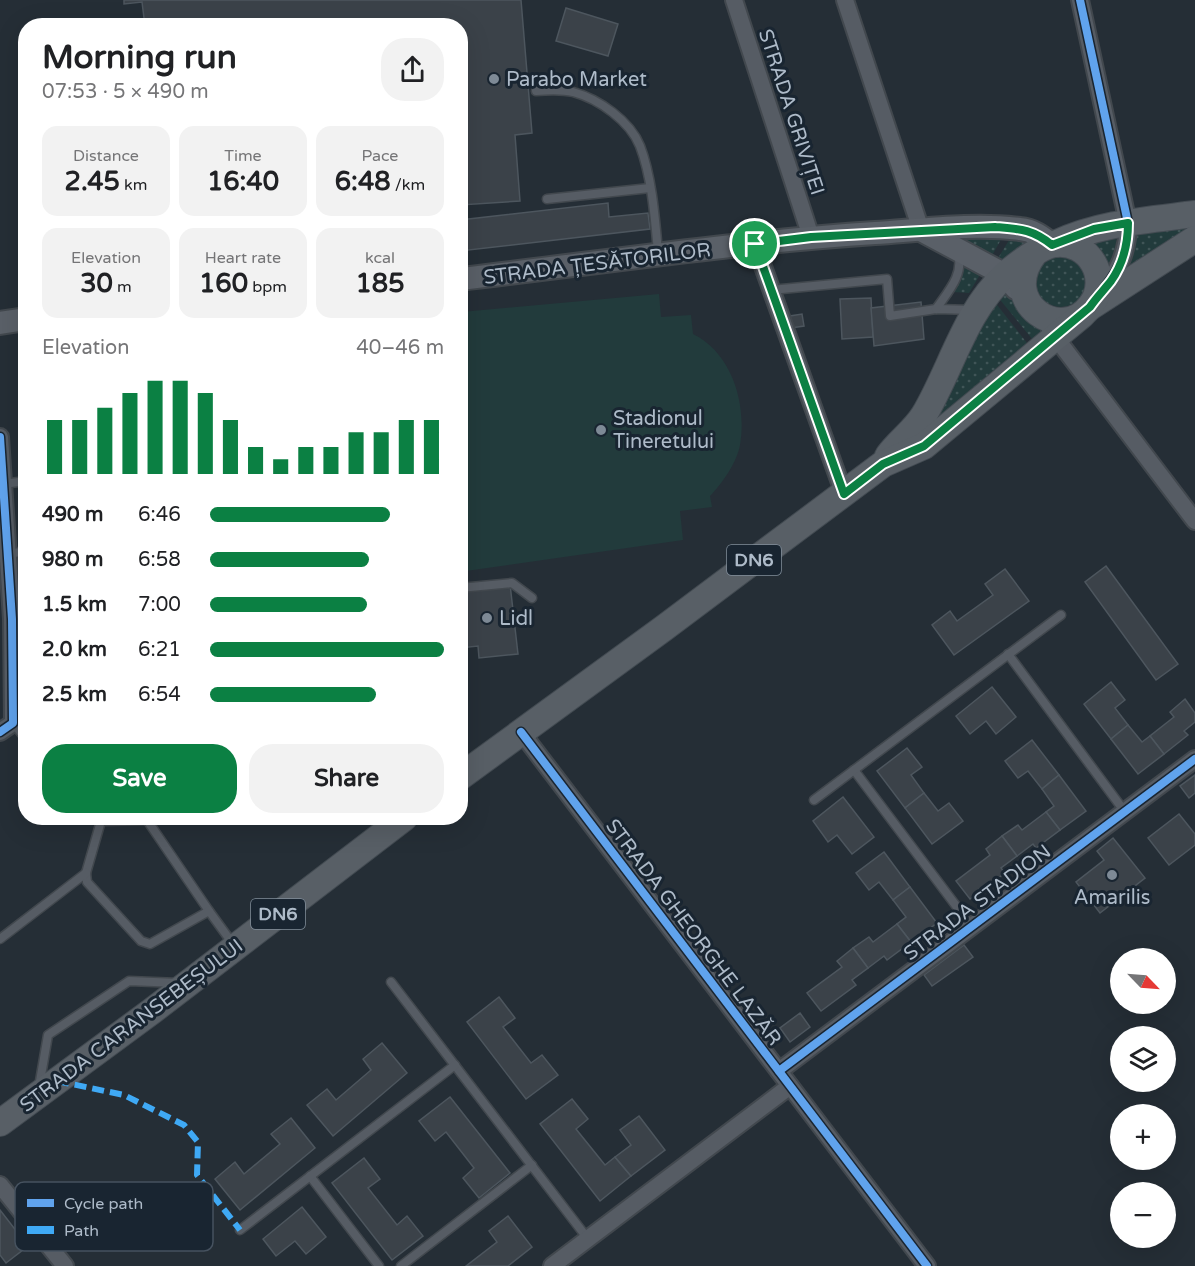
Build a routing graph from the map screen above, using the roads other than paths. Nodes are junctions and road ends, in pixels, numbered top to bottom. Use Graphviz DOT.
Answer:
graph roads {
  1 [pos="734,0"];
  2 [pos="845,0"];
  3 [pos="1080,0"];
  4 [pos="536,91"];
  5 [pos="650,188"];
  6 [pos="547,199"];
  7 [pos="1195,214"];
  8 [pos="1128,223"];
  9 [pos="921,230"];
  10 [pos="811,237"];
  11 [pos="1195,239"];
  12 [pos="755,244"];
  13 [pos="950,246"];
  14 [pos="1047,248"];
  15 [pos="658,255"];
  16 [pos="1005,275"];
  17 [pos="468,278"];
  18 [pos="771,290"];
  19 [pos="1030,304"];
  20 [pos="1090,307"];
  21 [pos="936,309"];
  22 [pos="977,310"];
  23 [pos="18,321"];
  24 [pos="0,323"];
  25 [pos="1056,337"];
  26 [pos="0,437"];
  27 [pos="883,464"];
  28 [pos="18,482"];
  29 [pos="3,484"];
  30 [pos="844,494"];
  31 [pos="1195,521"];
  32 [pos="18,552"];
  33 [pos="8,554"];
  34 [pos="468,587"];
  35 [pos="532,598"];
  36 [pos="1061,615"];
  37 [pos="1008,654"];
  38 [pos="6,727"];
  39 [pos="521,732"];
  40 [pos="1195,759"];
  41 [pos="854,770"];
  42 [pos="468,771"];
  43 [pos="814,800"];
  44 [pos="1125,812"];
  45 [pos="100,825"];
  46 [pos="154,825"];
  47 [pos="395,825"];
  48 [pos="86,873"];
  49 [pos="209,911"];
  50 [pos="972,927"];
  51 [pos="0,939"];
  52 [pos="235,947"];
  53 [pos="391,982"];
  54 [pos="186,985"];
  55 [pos="455,1065"];
  56 [pos="779,1071"];
  57 [pos="790,1086"];
  58 [pos="36,1096"];
  59 [pos="0,1123"];
  60 [pos="531,1166"];
  61 [pos="310,1176"];
  62 [pos="0,1185"];
  63 [pos="15,1204"];
  64 [pos="240,1230"];
  65 [pos="588,1239"];
  66 [pos="53,1251"];
  67 [pos="65,1266"];
  68 [pos="379,1266"];
  69 [pos="401,1266"];
  70 [pos="552,1266"];
  71 [pos="927,1266"];
  1 -- 10 [label="street, STRADA GRIVIȚEI"];
  2 -- 9 [label="street"];
  3 -- 8 [label="street"];
  4 -- 5 [label="lane"];
  5 -- 6 [label="lane"];
  5 -- 15 [label="lane"];
  7 -- 8 [label="main road, DN6"];
  8 -- 14 [label="main road, DN6"];
  8 -- 20 [label="street"];
  9 -- 10 [label="main road, STRADA ȚESĂTORILOR"];
  9 -- 13 [label="main road"];
  9 -- 14 [label="main road, STRADA ȚESĂTORILOR"];
  10 -- 12 [label="main road, STRADA ȚESĂTORILOR"];
  11 -- 20 [label="main road, DN6"];
  12 -- 15 [label="main road, STRADA ȚESĂTORILOR"];
  12 -- 18 [label="street"];
  13 -- 16 [label="main road"];
  13 -- 21 [label="lane"];
  14 -- 16 [label="main road, DN6"];
  14 -- 19 [label="main road"];
  14 -- 20 [label="main road"];
  15 -- 17 [label="main road, STRADA ȚESĂTORILOR"];
  16 -- 19 [label="main road"];
  16 -- 22 [label="main road, DN6"];
  18 -- 21 [label="lane"];
  18 -- 30 [label="street"];
  19 -- 20 [label="main road"];
  19 -- 25 [label="street"];
  20 -- 25 [label="main road, DN6"];
  21 -- 22 [label="lane"];
  22 -- 27 [label="main road, DN6"];
  23 -- 24 [label="main road"];
  25 -- 27 [label="main road, DN6"];
  25 -- 31 [label="street"];
  26 -- 29 [label="street"];
  27 -- 30 [label="main road, DN6"];
  28 -- 29 [label="lane"];
  29 -- 33 [label="street"];
  30 -- 39 [label="main road, DN6"];
  32 -- 33 [label="lane"];
  33 -- 38 [label="street"];
  34 -- 35 [label="lane"];
  36 -- 37 [label="lane"];
  37 -- 41 [label="lane"];
  37 -- 44 [label="lane"];
  39 -- 42 [label="main road, DN6"];
  39 -- 56 [label="street, STRADA GHEORGHE LAZĂR"];
  40 -- 44 [label="street, STRADA STADION"];
  41 -- 43 [label="lane"];
  41 -- 50 [label="lane"];
  44 -- 50 [label="street, STRADA STADION"];
  45 -- 48 [label="lane"];
  46 -- 49 [label="lane"];
  47 -- 52 [label="main road, STRADA CARANSEBEȘULUI / DN6"];
  48 -- 49 [label="lane"];
  48 -- 51 [label="lane"];
  49 -- 52 [label="lane"];
  50 -- 56 [label="street, STRADA STADION"];
  52 -- 54 [label="main road, STRADA CARANSEBEȘULUI / DN6"];
  53 -- 55 [label="lane"];
  54 -- 58 [label="main road, STRADA CARANSEBEȘULUI / DN6"];
  54 -- 58 [label="lane"];
  55 -- 60 [label="lane"];
  55 -- 61 [label="lane"];
  56 -- 57 [label="street, STRADA GHEORGHE LAZĂR"];
  57 -- 65 [label="street"];
  57 -- 71 [label="street, STRADA GHEORGHE LAZĂR"];
  58 -- 59 [label="main road, STRADA CARANSEBEȘULUI / DN6"];
  60 -- 65 [label="lane"];
  60 -- 69 [label="lane"];
  61 -- 64 [label="lane"];
  61 -- 68 [label="lane"];
  62 -- 63 [label="street"];
  65 -- 70 [label="street"];
  66 -- 67 [label="street"];
}
